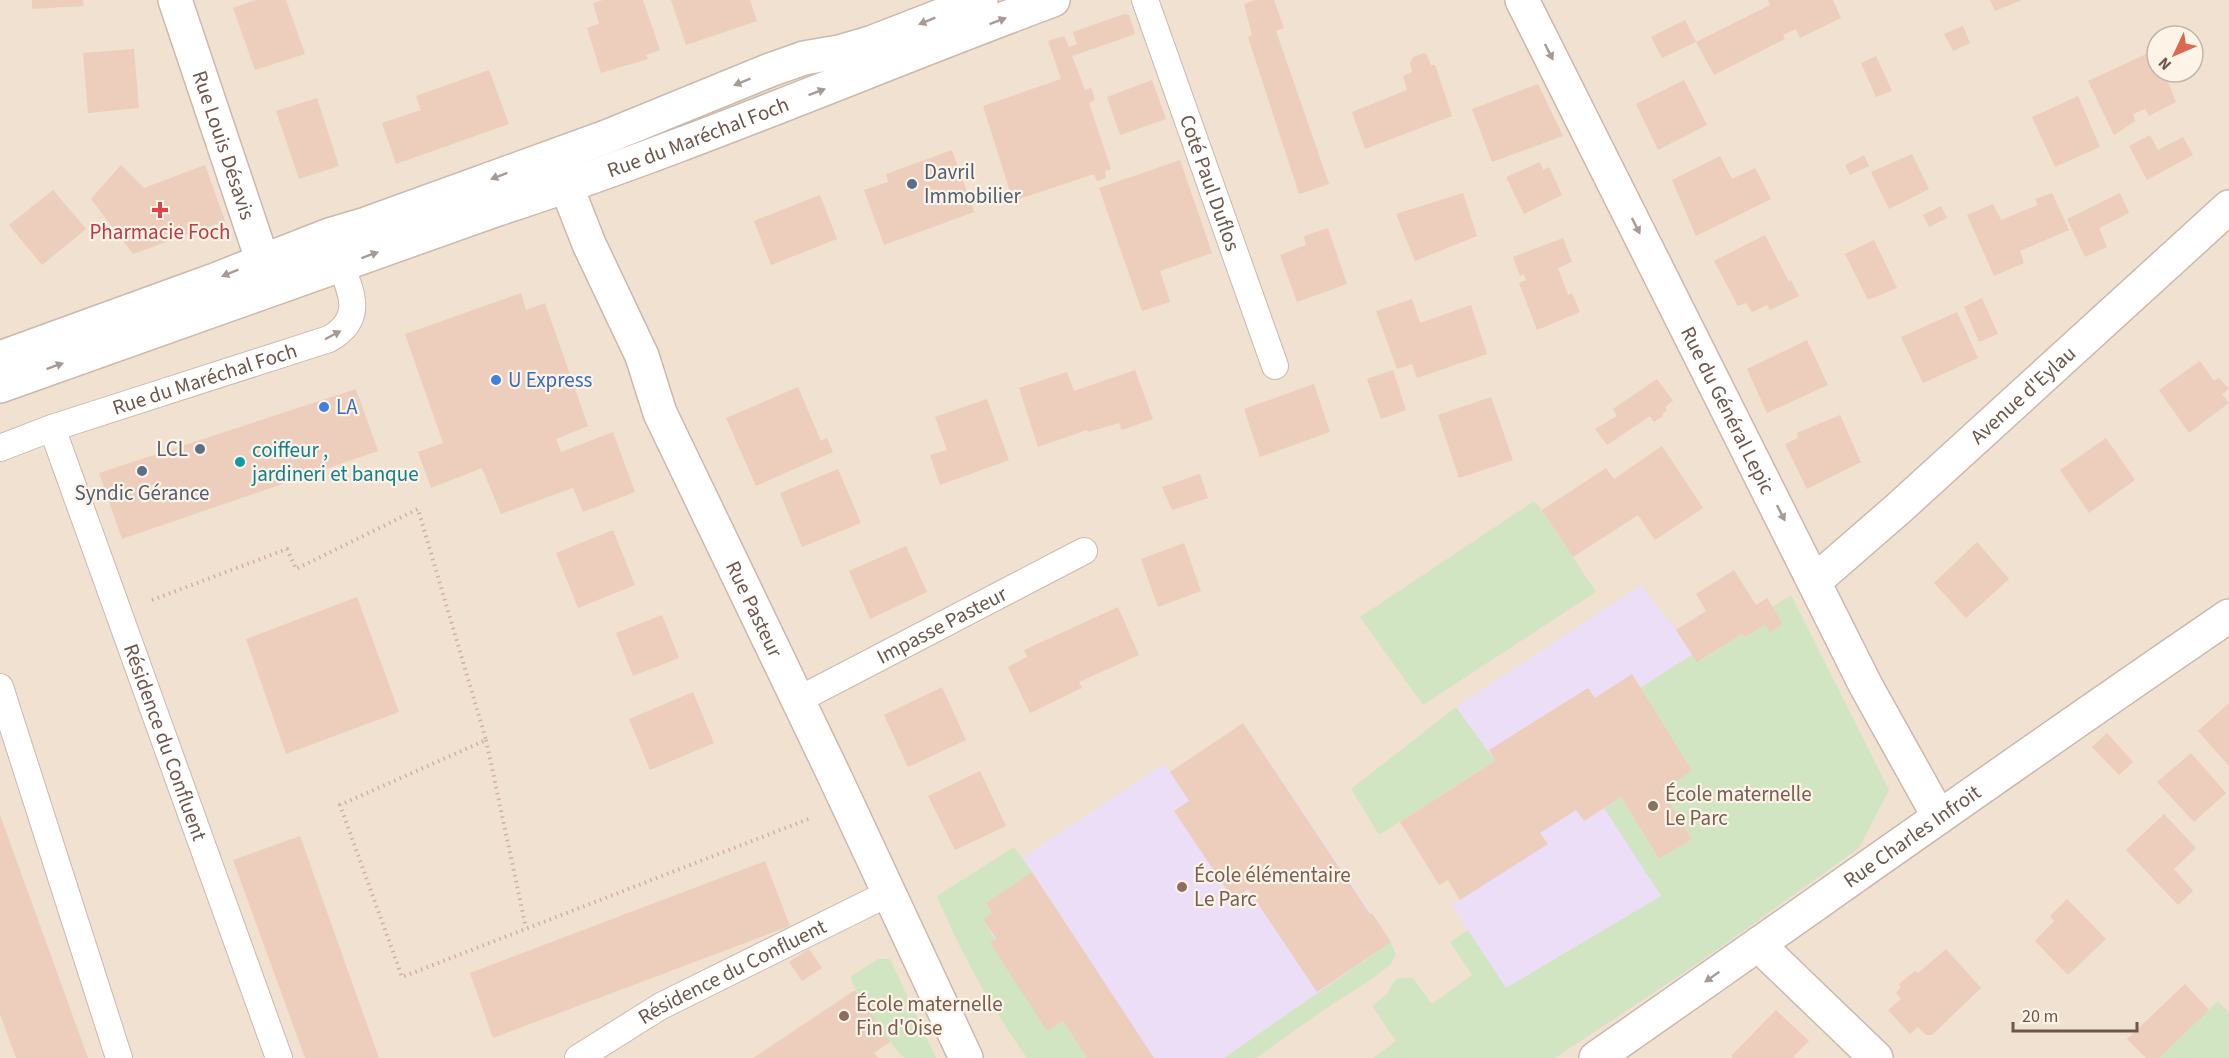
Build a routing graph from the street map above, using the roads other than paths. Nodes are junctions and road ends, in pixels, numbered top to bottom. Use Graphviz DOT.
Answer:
graph roads {
  1 [pos="175,0"];
  2 [pos="981,0"];
  3 [pos="1053,0"];
  4 [pos="1145,0"];
  5 [pos="1522,0"];
  6 [pos="554,155"];
  7 [pos="565,187"];
  8 [pos="2229,207"];
  9 [pos="329,235"];
  10 [pos="340,265"];
  11 [pos="268,274"];
  12 [pos="0,358"];
  13 [pos="1275,366"];
  14 [pos="0,386"];
  15 [pos="52,428"];
  16 [pos="0,448"];
  17 [pos="1084,551"];
  18 [pos="1815,581"];
  19 [pos="2229,616"];
  20 [pos="0,687"];
  21 [pos="798,700"];
  22 [pos="1939,817"];
  23 [pos="890,892"];
  24 [pos="1760,943"];
  25 [pos="119,1058"];
  26 [pos="279,1058"];
  27 [pos="578,1058"];
  28 [pos="966,1058"];
  29 [pos="1596,1058"];
  30 [pos="1876,1058"];
  1 -- 11 [label="street, Rue Louis Désavis"];
  2 -- 6 [label="street, Rue du Maréchal Foch, one-way"];
  7 -- 3 [label="street, Rue du Maréchal Foch, one-way"];
  4 -- 13 [label="lane, Coté Paul Duflos"];
  5 -- 18 [label="street, Rue du Général Lepic, one-way"];
  6 -- 7 [label="street, Rue Pasteur"];
  6 -- 9 [label="street, Rue du Maréchal Foch, one-way"];
  10 -- 7 [label="street, Rue du Maréchal Foch, one-way"];
  7 -- 21 [label="street, Rue Pasteur"];
  8 -- 18 [label="street, Avenue d'Eylau"];
  9 -- 10 [label="lane, Rue du Maréchal Foch"];
  9 -- 11 [label="street, Rue du Maréchal Foch"];
  10 -- 11 [label="street, Rue du Maréchal Foch"];
  15 -- 10 [label="lane, Rue du Maréchal Foch, one-way"];
  11 -- 12 [label="street, Rue du Maréchal Foch, one-way"];
  14 -- 11 [label="street, Rue du Maréchal Foch, one-way"];
  15 -- 16 [label="lane, Rue du Maréchal Foch"];
  15 -- 26 [label="lane, Résidence du Confluent"];
  17 -- 21 [label="lane, Impasse Pasteur"];
  18 -- 22 [label="street, Rue du Général Lepic"];
  19 -- 22 [label="street, Rue Charles Infroit"];
  20 -- 25 [label="lane"];
  21 -- 23 [label="street, Rue Pasteur"];
  22 -- 24 [label="street, Rue Charles Infroit"];
  23 -- 27 [label="lane, Résidence du Confluent"];
  23 -- 28 [label="street, Rue Pasteur"];
  24 -- 29 [label="street, Rue Charles Infroit, one-way"];
  24 -- 30 [label="street"];
}
